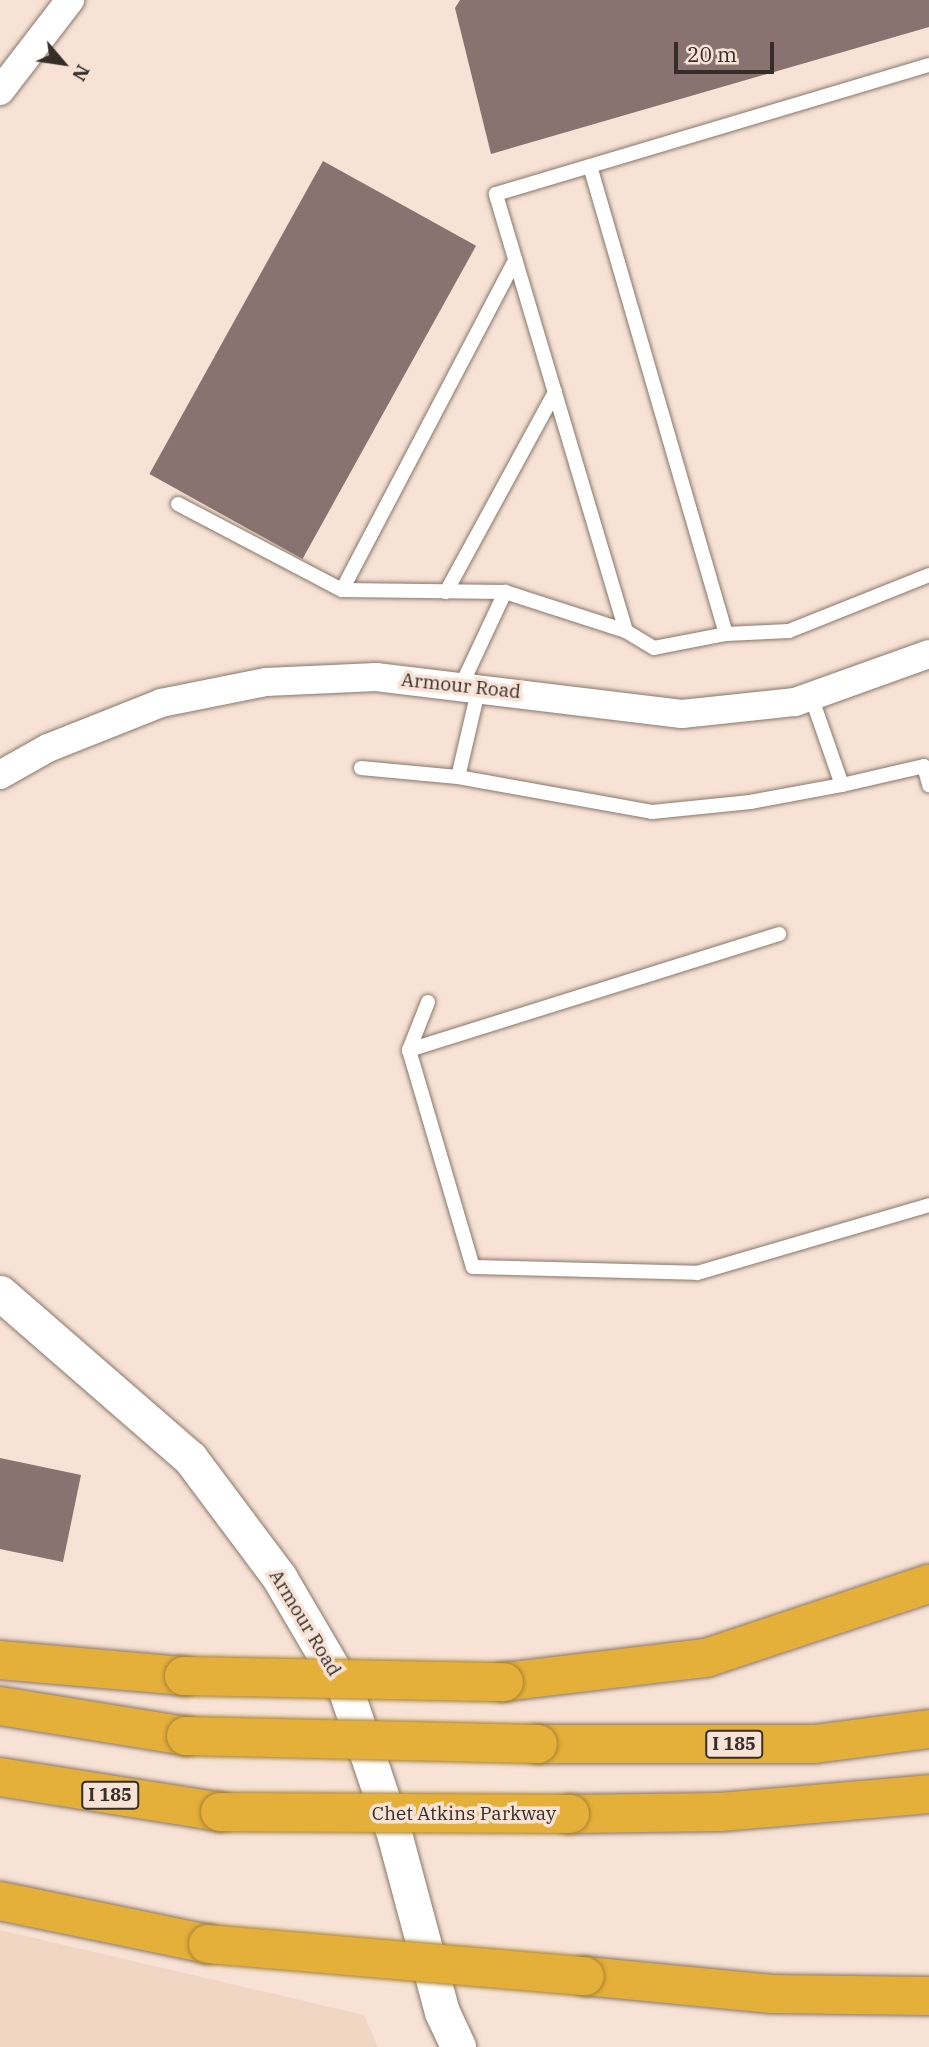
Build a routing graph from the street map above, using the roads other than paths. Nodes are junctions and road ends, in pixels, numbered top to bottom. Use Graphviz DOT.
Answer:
graph roads {
  1 [pos="70,0"];
  2 [pos="929,65"];
  3 [pos="0,91"];
  4 [pos="590,166"];
  5 [pos="515,260"];
  6 [pos="555,392"];
  7 [pos="177,504"];
  8 [pos="929,575"];
  9 [pos="342,590"];
  10 [pos="446,592"];
  11 [pos="505,592"];
  12 [pos="626,631"];
  13 [pos="726,634"];
  14 [pos="929,654"];
  15 [pos="470,685"];
  16 [pos="811,696"];
  17 [pos="361,768"];
  18 [pos="0,775"];
  19 [pos="458,777"];
  20 [pos="842,785"];
  21 [pos="929,785"];
  22 [pos="779,934"];
  23 [pos="428,1002"];
  24 [pos="409,1050"];
  25 [pos="929,1205"];
  26 [pos="0,1293"];
  27 [pos="929,1584"];
  28 [pos="0,1660"];
  29 [pos="0,1706"];
  30 [pos="929,1729"];
  31 [pos="0,1777"];
  32 [pos="929,1794"];
  33 [pos="0,1901"];
  34 [pos="929,1996"];
  35 [pos="458,2047"];
  1 -- 3 [label="street"];
  2 -- 4 [label="lane"];
  4 -- 5 [label="lane"];
  4 -- 13 [label="lane"];
  5 -- 6 [label="lane"];
  5 -- 9 [label="lane"];
  6 -- 10 [label="lane"];
  6 -- 12 [label="lane"];
  7 -- 9 [label="lane"];
  8 -- 13 [label="lane"];
  9 -- 10 [label="lane"];
  10 -- 11 [label="lane"];
  11 -- 12 [label="lane"];
  11 -- 15 [label="lane"];
  12 -- 13 [label="lane"];
  14 -- 16 [label="street, Armour Road"];
  15 -- 16 [label="street, Armour Road"];
  15 -- 18 [label="street, Armour Road"];
  15 -- 19 [label="lane"];
  16 -- 20 [label="lane"];
  17 -- 19 [label="lane"];
  19 -- 20 [label="lane"];
  20 -- 21 [label="lane"];
  22 -- 24 [label="lane"];
  23 -- 24 [label="lane"];
  24 -- 25 [label="lane"];
  26 -- 35 [label="street, Armour Road"];
  27 -- 28 [label="highway, bridge"];
  29 -- 30 [label="highway, I 185, bridge"];
  31 -- 32 [label="highway, Chet Atkins Parkway / I 185, bridge"];
  33 -- 34 [label="highway, bridge"];
}
